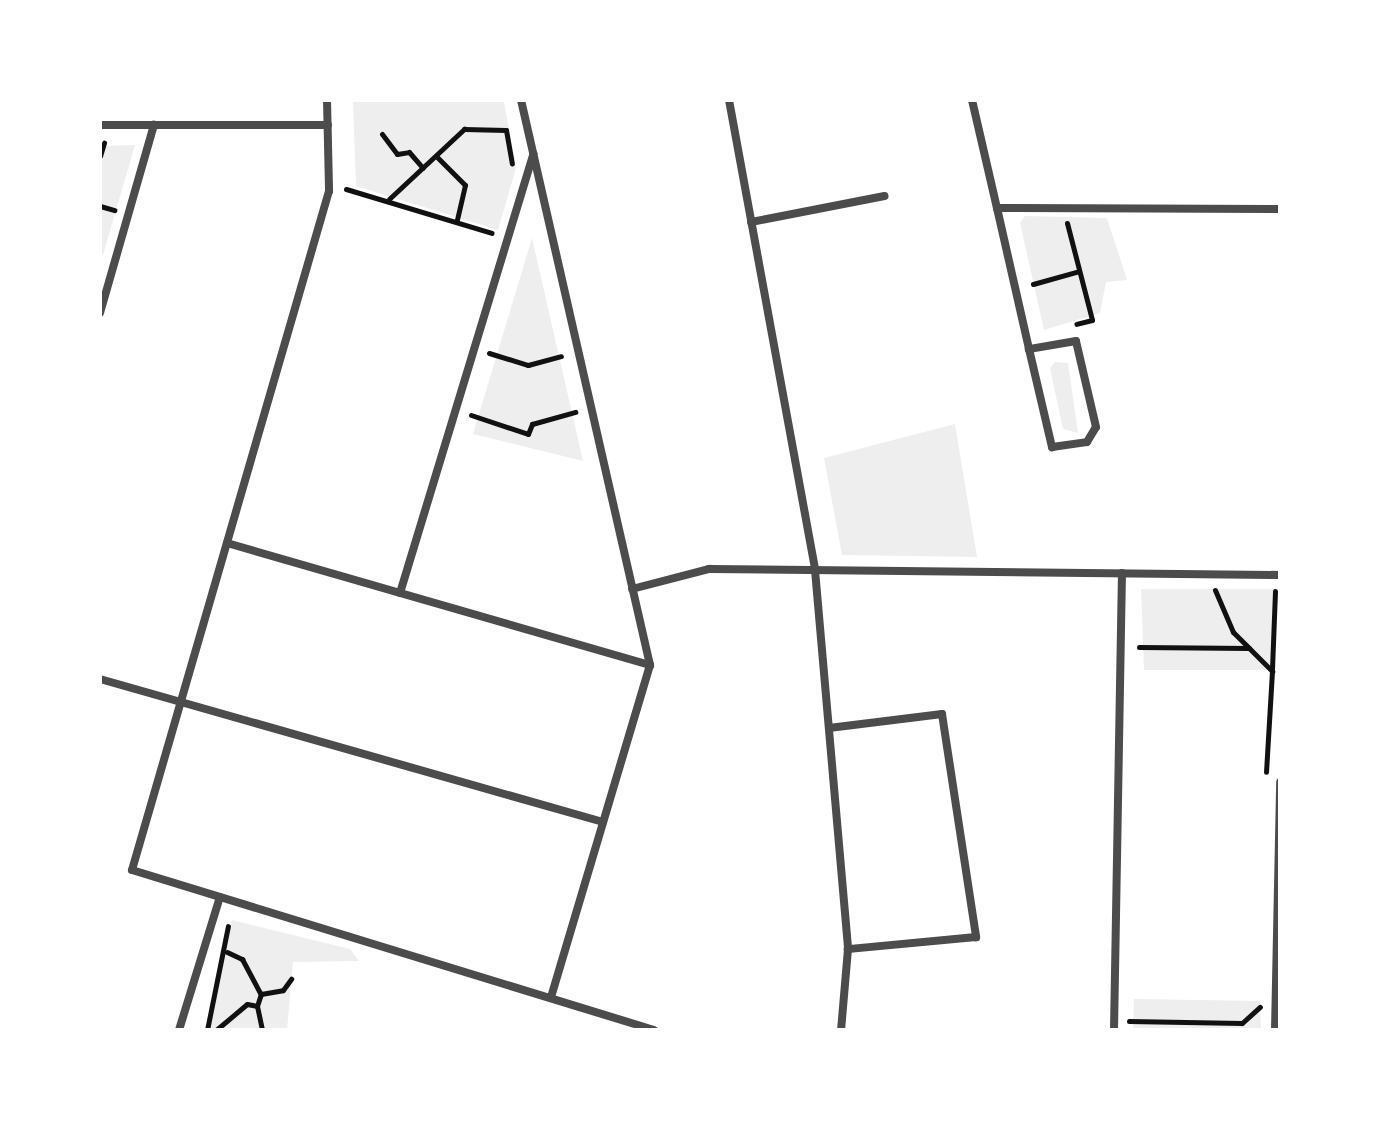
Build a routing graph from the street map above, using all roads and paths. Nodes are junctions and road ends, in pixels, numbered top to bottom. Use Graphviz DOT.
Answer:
graph roads {
  1 [pos="327,100"];
  2 [pos="521,100"];
  3 [pos="729,100"];
  4 [pos="972,100"];
  5 [pos="100,125"];
  6 [pos="154,125"];
  7 [pos="328,125"];
  8 [pos="382,134"];
  9 [pos="104,143"];
  10 [pos="533,152"];
  11 [pos="100,156"];
  12 [pos="436,156"];
  13 [pos="423,168"];
  14 [pos="508,178"];
  15 [pos="885,196"];
  16 [pos="389,199"];
  17 [pos="342,203"];
  18 [pos="997,208"];
  19 [pos="1280,209"];
  20 [pos="1066,214"];
  21 [pos="496,219"];
  22 [pos="457,221"];
  23 [pos="751,222"];
  24 [pos="492,232"];
  25 [pos="507,237"];
  26 [pos="1029,269"];
  27 [pos="1076,272"];
  28 [pos="1033,284"];
  29 [pos="1036,296"];
  30 [pos="100,313"];
  31 [pos="1068,326"];
  32 [pos="492,339"];
  33 [pos="558,342"];
  34 [pos="1029,349"];
  35 [pos="488,353"];
  36 [pos="561,356"];
  37 [pos="485,366"];
  38 [pos="565,371"];
  39 [pos="572,401"];
  40 [pos="474,405"];
  41 [pos="227,543"];
  42 [pos="815,570"];
  43 [pos="1122,573"];
  44 [pos="1280,575"];
  45 [pos="1215,586"];
  46 [pos="1230,586"];
  47 [pos="1260,586"];
  48 [pos="1199,587"];
  49 [pos="632,589"];
  50 [pos="400,593"];
  51 [pos="1139,634"];
  52 [pos="1249,648"];
  53 [pos="650,665"];
  54 [pos="1272,671"];
  55 [pos="100,679"];
  56 [pos="180,702"];
  57 [pos="829,728"];
  58 [pos="1266,777"];
  59 [pos="1280,782"];
  60 [pos="603,822"];
  61 [pos="220,897"];
  62 [pos="213,919"];
  63 [pos="848,949"];
  64 [pos="227,952"];
  65 [pos="291,979"];
  66 [pos="1264,990"];
  67 [pos="261,994"];
  68 [pos="551,998"];
  69 [pos="1264,1005"];
  70 [pos="257,1006"];
  71 [pos="1264,1018"];
  72 [pos="1242,1023"];
  73 [pos="179,1030"];
  74 [pos="207,1030"];
  75 [pos="216,1030"];
  76 [pos="262,1030"];
  77 [pos="654,1030"];
  78 [pos="841,1030"];
  79 [pos="1114,1030"];
  80 [pos="1129,1030"];
  81 [pos="1234,1030"];
  82 [pos="1275,1030"];
  1 -- 7 [label="street"];
  2 -- 10 [label="street"];
  3 -- 23 [label="street"];
  4 -- 18 [label="street"];
  5 -- 6 [label="street"];
  6 -- 7 [label="street"];
  6 -- 30 [label="street"];
  7 -- 41 [label="street"];
  8 -- 13 [label="path"];
  9 -- 11 [label="path"];
  10 -- 25 [label="street"];
  10 -- 49 [label="street"];
  12 -- 13 [label="path"];
  12 -- 14 [label="path"];
  12 -- 22 [label="path"];
  13 -- 16 [label="path"];
  15 -- 23 [label="street"];
  16 -- 17 [label="path"];
  16 -- 22 [label="path"];
  18 -- 19 [label="street"];
  18 -- 34 [label="street"];
  20 -- 27 [label="path"];
  21 -- 24 [label="path"];
  22 -- 24 [label="path"];
  23 -- 42 [label="street"];
  24 -- 25 [label="path"];
  25 -- 50 [label="street"];
  26 -- 28 [label="path"];
  27 -- 28 [label="path"];
  27 -- 31 [label="path"];
  28 -- 29 [label="path"];
  32 -- 35 [label="path"];
  33 -- 36 [label="path"];
  34 -- 34 [label="street"];
  35 -- 36 [label="path"];
  35 -- 37 [label="path"];
  36 -- 38 [label="path"];
  39 -- 40 [label="path"];
  41 -- 50 [label="street"];
  41 -- 56 [label="street"];
  42 -- 43 [label="street"];
  42 -- 49 [label="street"];
  42 -- 57 [label="street"];
  43 -- 44 [label="street"];
  43 -- 79 [label="street"];
  45 -- 46 [label="path"];
  45 -- 48 [label="path"];
  45 -- 52 [label="path"];
  47 -- 54 [label="path"];
  49 -- 53 [label="street"];
  50 -- 53 [label="street"];
  51 -- 52 [label="path"];
  52 -- 54 [label="path"];
  53 -- 60 [label="street"];
  54 -- 58 [label="path"];
  55 -- 56 [label="street"];
  56 -- 60 [label="street"];
  56 -- 61 [label="street"];
  57 -- 63 [label="street"];
  57 -- 63 [label="street"];
  59 -- 82 [label="street"];
  60 -- 68 [label="street"];
  61 -- 62 [label="street"];
  61 -- 68 [label="street"];
  62 -- 64 [label="path"];
  62 -- 73 [label="street"];
  63 -- 78 [label="street"];
  64 -- 67 [label="path"];
  64 -- 74 [label="path"];
  65 -- 67 [label="path"];
  66 -- 69 [label="path"];
  67 -- 70 [label="path"];
  68 -- 77 [label="street"];
  69 -- 71 [label="path"];
  69 -- 72 [label="path"];
  70 -- 75 [label="path"];
  70 -- 76 [label="path"];
  72 -- 80 [label="path"];
  72 -- 81 [label="path"];
}
